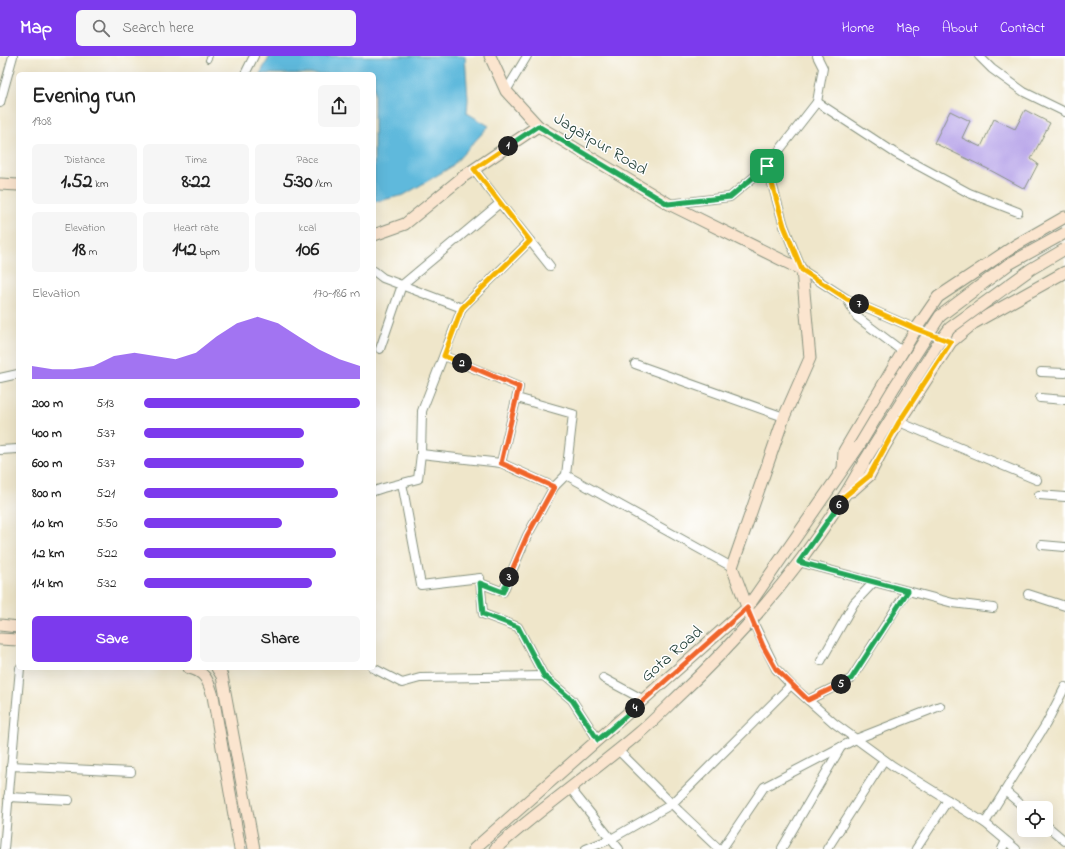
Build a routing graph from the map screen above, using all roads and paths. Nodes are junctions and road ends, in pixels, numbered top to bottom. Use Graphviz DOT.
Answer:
graph roads {
  1 [pos="13,56"];
  2 [pos="254,56"];
  3 [pos="490,56"];
  4 [pos="527,56"];
  5 [pos="817,56"];
  6 [pos="979,56"];
  7 [pos="246,72"];
  8 [pos="506,92"];
  9 [pos="817,102"];
  10 [pos="0,103"];
  11 [pos="1065,112"];
  12 [pos="538,126"];
  13 [pos="767,166"];
  14 [pos="474,169"];
  15 [pos="0,184"];
  16 [pos="16,185"];
  17 [pos="500,203"];
  18 [pos="668,204"];
  19 [pos="1018,212"];
  20 [pos="1065,217"];
  21 [pos="1065,233"];
  22 [pos="376,234"];
  23 [pos="530,241"];
  24 [pos="1065,250"];
  25 [pos="550,266"];
  26 [pos="802,270"];
  27 [pos="376,272"];
  28 [pos="1065,272"];
  29 [pos="402,285"];
  30 [pos="847,299"];
  31 [pos="462,308"];
  32 [pos="916,329"];
  33 [pos="951,342"];
  34 [pos="380,349"];
  35 [pos="902,352"];
  36 [pos="444,356"];
  37 [pos="635,364"];
  38 [pos="1040,372"];
  39 [pos="1065,373"];
  40 [pos="16,374"];
  41 [pos="0,378"];
  42 [pos="517,398"];
  43 [pos="1040,398"];
  44 [pos="1065,400"];
  45 [pos="784,417"];
  46 [pos="899,422"];
  47 [pos="16,449"];
  48 [pos="0,450"];
  49 [pos="421,454"];
  50 [pos="501,463"];
  51 [pos="843,470"];
  52 [pos="566,476"];
  53 [pos="1038,480"];
  54 [pos="402,483"];
  55 [pos="554,487"];
  56 [pos="376,490"];
  57 [pos="1039,495"];
  58 [pos="845,496"];
  59 [pos="1065,497"];
  60 [pos="1042,545"];
  61 [pos="1065,547"];
  62 [pos="799,562"];
  63 [pos="732,567"];
  64 [pos="874,582"];
  65 [pos="480,583"];
  66 [pos="908,591"];
  67 [pos="1028,594"];
  68 [pos="1065,606"];
  69 [pos="747,608"];
  70 [pos="993,608"];
  71 [pos="752,620"];
  72 [pos="0,625"];
  73 [pos="16,627"];
  74 [pos="0,639"];
  75 [pos="16,640"];
  76 [pos="821,661"];
  77 [pos="20,670"];
  78 [pos="196,670"];
  79 [pos="218,670"];
  80 [pos="376,670"];
  81 [pos="544,676"];
  82 [pos="603,678"];
  83 [pos="791,685"];
  84 [pos="1065,687"];
  85 [pos="644,700"];
  86 [pos="808,700"];
  87 [pos="940,706"];
  88 [pos="598,740"];
  89 [pos="856,740"];
  90 [pos="842,747"];
  91 [pos="618,750"];
  92 [pos="884,760"];
  93 [pos="11,766"];
  94 [pos="132,772"];
  95 [pos="570,788"];
  96 [pos="1005,791"];
  97 [pos="8,797"];
  98 [pos="69,800"];
  99 [pos="948,800"];
  100 [pos="1017,801"];
  101 [pos="672,804"];
  102 [pos="985,823"];
  103 [pos="1053,831"];
  104 [pos="250,833"];
  105 [pos="238,836"];
  106 [pos="611,839"];
  107 [pos="1006,840"];
  108 [pos="1065,841"];
  109 [pos="782,848"];
  110 [pos="4,849"];
  111 [pos="240,849"];
  112 [pos="254,849"];
  113 [pos="474,849"];
  114 [pos="495,849"];
  115 [pos="586,849"];
  116 [pos="619,849"];
  117 [pos="721,849"];
  118 [pos="827,849"];
  119 [pos="916,849"];
  120 [pos="1002,849"];
  121 [pos="1016,849"];
  1 -- 10 [label="street"];
  2 -- 7 [label="street"];
  3 -- 8 [label="street"];
  4 -- 8 [label="street"];
  5 -- 9 [label="street"];
  6 -- 11 [label="street"];
  8 -- 12 [label="street"];
  9 -- 13 [label="street"];
  9 -- 19 [label="street"];
  12 -- 14 [label="street, Jagatpur Road"];
  12 -- 18 [label="street, Jagatpur Road"];
  13 -- 18 [label="street"];
  13 -- 26 [label="street"];
  14 -- 17 [label="street"];
  14 -- 22 [label="street, Jagatpur Road"];
  15 -- 16 [label="street"];
  17 -- 23 [label="street"];
  17 -- 29 [label="street"];
  18 -- 26 [label="street, Jagatpur Road"];
  20 -- 32 [label="street"];
  21 -- 51 [label="street, Gota Road, bridge"];
  23 -- 25 [label="street"];
  23 -- 31 [label="street"];
  24 -- 58 [label="street, bridge"];
  26 -- 30 [label="street"];
  26 -- 45 [label="street"];
  27 -- 29 [label="street"];
  28 -- 33 [label="street"];
  29 -- 31 [label="street"];
  29 -- 34 [label="street"];
  30 -- 32 [label="street"];
  30 -- 35 [label="street"];
  31 -- 36 [label="street"];
  32 -- 33 [label="street"];
  32 -- 35 [label="street"];
  33 -- 46 [label="street"];
  35 -- 51 [label="street"];
  36 -- 42 [label="street"];
  36 -- 49 [label="street"];
  37 -- 45 [label="street"];
  38 -- 39 [label="street"];
  40 -- 41 [label="street"];
  42 -- 50 [label="street"];
  42 -- 52 [label="street"];
  43 -- 44 [label="street"];
  45 -- 63 [label="street"];
  46 -- 53 [label="street"];
  46 -- 58 [label="street"];
  47 -- 48 [label="street"];
  49 -- 50 [label="street"];
  49 -- 54 [label="street"];
  50 -- 55 [label="street"];
  51 -- 69 [label="street, Gota Road"];
  52 -- 55 [label="street"];
  52 -- 63 [label="street"];
  54 -- 56 [label="street"];
  54 -- 65 [label="street"];
  55 -- 65 [label="street"];
  57 -- 59 [label="street"];
  58 -- 62 [label="street, Gota Road"];
  60 -- 61 [label="street"];
  62 -- 64 [label="street"];
  62 -- 71 [label="street, Gota Road"];
  63 -- 69 [label="street"];
  64 -- 66 [label="street"];
  64 -- 76 [label="street"];
  65 -- 81 [label="street"];
  66 -- 70 [label="street"];
  66 -- 86 [label="street"];
  67 -- 68 [label="street"];
  69 -- 71 [label="street"];
  69 -- 85 [label="street, Gota Road"];
  71 -- 83 [label="street"];
  71 -- 91 [label="street, Gota Road"];
  72 -- 73 [label="street"];
  74 -- 75 [label="street"];
  77 -- 93 [label="street"];
  78 -- 105 [label="street"];
  79 -- 104 [label="street"];
  80 -- 81 [label="street"];
  81 -- 88 [label="street"];
  82 -- 85 [label="street"];
  83 -- 86 [label="street"];
  83 -- 101 [label="street"];
  84 -- 96 [label="street"];
  85 -- 88 [label="street, Gota Road"];
  86 -- 89 [label="street"];
  87 -- 89 [label="street"];
  88 -- 113 [label="street, Gota Road"];
  89 -- 90 [label="street"];
  89 -- 92 [label="street"];
  90 -- 109 [label="street"];
  90 -- 117 [label="street"];
  91 -- 95 [label="street, Gota Road"];
  91 -- 101 [label="street"];
  92 -- 99 [label="street"];
  92 -- 118 [label="street"];
  93 -- 94 [label="street"];
  93 -- 97 [label="street"];
  95 -- 106 [label="street"];
  95 -- 114 [label="street, Gota Road"];
  96 -- 100 [label="street"];
  96 -- 102 [label="street"];
  97 -- 98 [label="street"];
  97 -- 110 [label="street"];
  99 -- 102 [label="street"];
  99 -- 119 [label="street"];
  101 -- 106 [label="street"];
  101 -- 117 [label="street"];
  102 -- 107 [label="street"];
  103 -- 108 [label="street"];
  104 -- 105 [label="street"];
  104 -- 112 [label="street"];
  105 -- 111 [label="street"];
  106 -- 115 [label="street"];
  106 -- 116 [label="street"];
  107 -- 120 [label="street"];
  107 -- 121 [label="street"];
}
